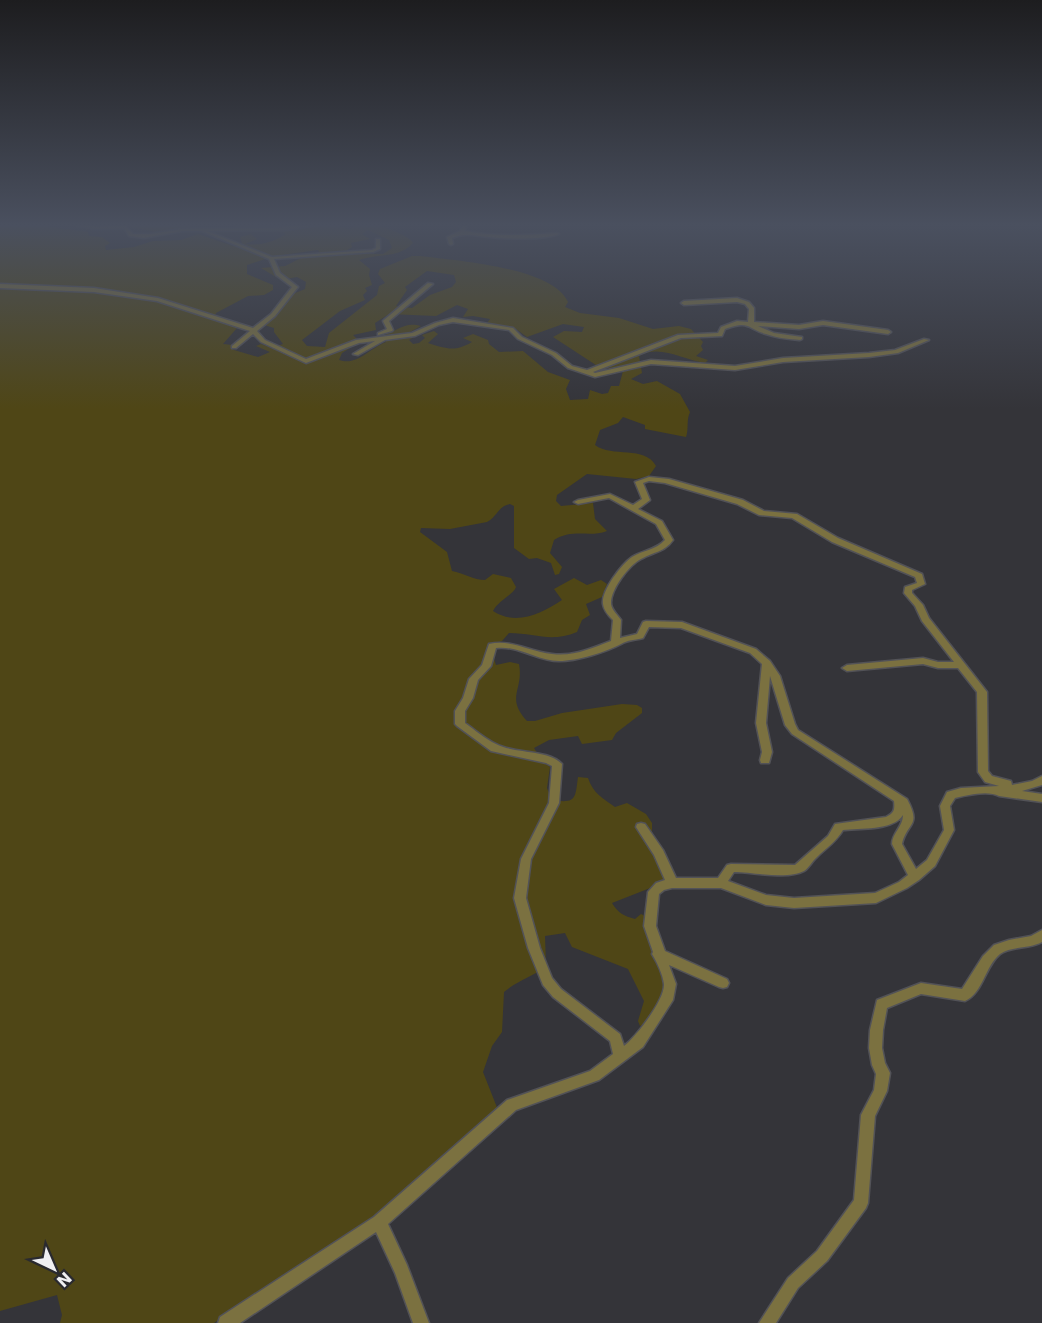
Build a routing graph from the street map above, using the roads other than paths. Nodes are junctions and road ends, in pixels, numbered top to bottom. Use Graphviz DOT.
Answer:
graph roads {
  1 [pos="0,286"];
  2 [pos="293,286"];
  3 [pos="428,286"];
  4 [pos="684,303"];
  5 [pos="751,323"];
  6 [pos="253,330"];
  7 [pos="888,332"];
  8 [pos="385,337"];
  9 [pos="800,338"];
  10 [pos="364,339"];
  11 [pos="926,340"];
  12 [pos="234,347"];
  13 [pos="356,354"];
  14 [pos="585,373"];
  15 [pos="578,501"];
  16 [pos="634,508"];
  17 [pos="615,644"];
  18 [pos="767,663"];
  19 [pos="960,665"];
  20 [pos="848,668"];
  21 [pos="765,760"];
  22 [pos="1042,780"];
  23 [pos="1031,786"];
  24 [pos="985,788"];
  25 [pos="898,797"];
  26 [pos="1042,798"];
  27 [pos="641,826"];
  28 [pos="915,877"];
  29 [pos="672,883"];
  30 [pos="721,883"];
  31 [pos="1042,935"];
  32 [pos="658,954"];
  33 [pos="723,983"];
  34 [pos="620,1057"];
  35 [pos="379,1222"];
  36 [pos="226,1323"];
  37 [pos="420,1323"];
  38 [pos="767,1323"];
  1 -- 6 [label="street"];
  2 -- 6 [label="street"];
  3 -- 10 [label="street"];
  4 -- 5 [label="street"];
  5 -- 7 [label="street"];
  5 -- 9 [label="street"];
  5 -- 14 [label="street"];
  6 -- 10 [label="street"];
  6 -- 12 [label="street"];
  8 -- 10 [label="street"];
  8 -- 13 [label="street"];
  8 -- 14 [label="street"];
  11 -- 14 [label="street"];
  15 -- 16 [label="street"];
  16 -- 17 [label="street"];
  16 -- 19 [label="street"];
  17 -- 18 [label="street"];
  17 -- 34 [label="street"];
  18 -- 21 [label="street"];
  18 -- 25 [label="street"];
  19 -- 20 [label="street"];
  19 -- 23 [label="street"];
  22 -- 23 [label="street"];
  23 -- 24 [label="street"];
  24 -- 26 [label="street"];
  24 -- 28 [label="street"];
  25 -- 28 [label="street"];
  25 -- 30 [label="street"];
  27 -- 29 [label="street"];
  28 -- 30 [label="street"];
  29 -- 30 [label="street"];
  29 -- 32 [label="street"];
  31 -- 38 [label="street"];
  32 -- 33 [label="street"];
  32 -- 34 [label="street"];
  34 -- 35 [label="street"];
  35 -- 36 [label="street"];
  35 -- 37 [label="street"];
}
